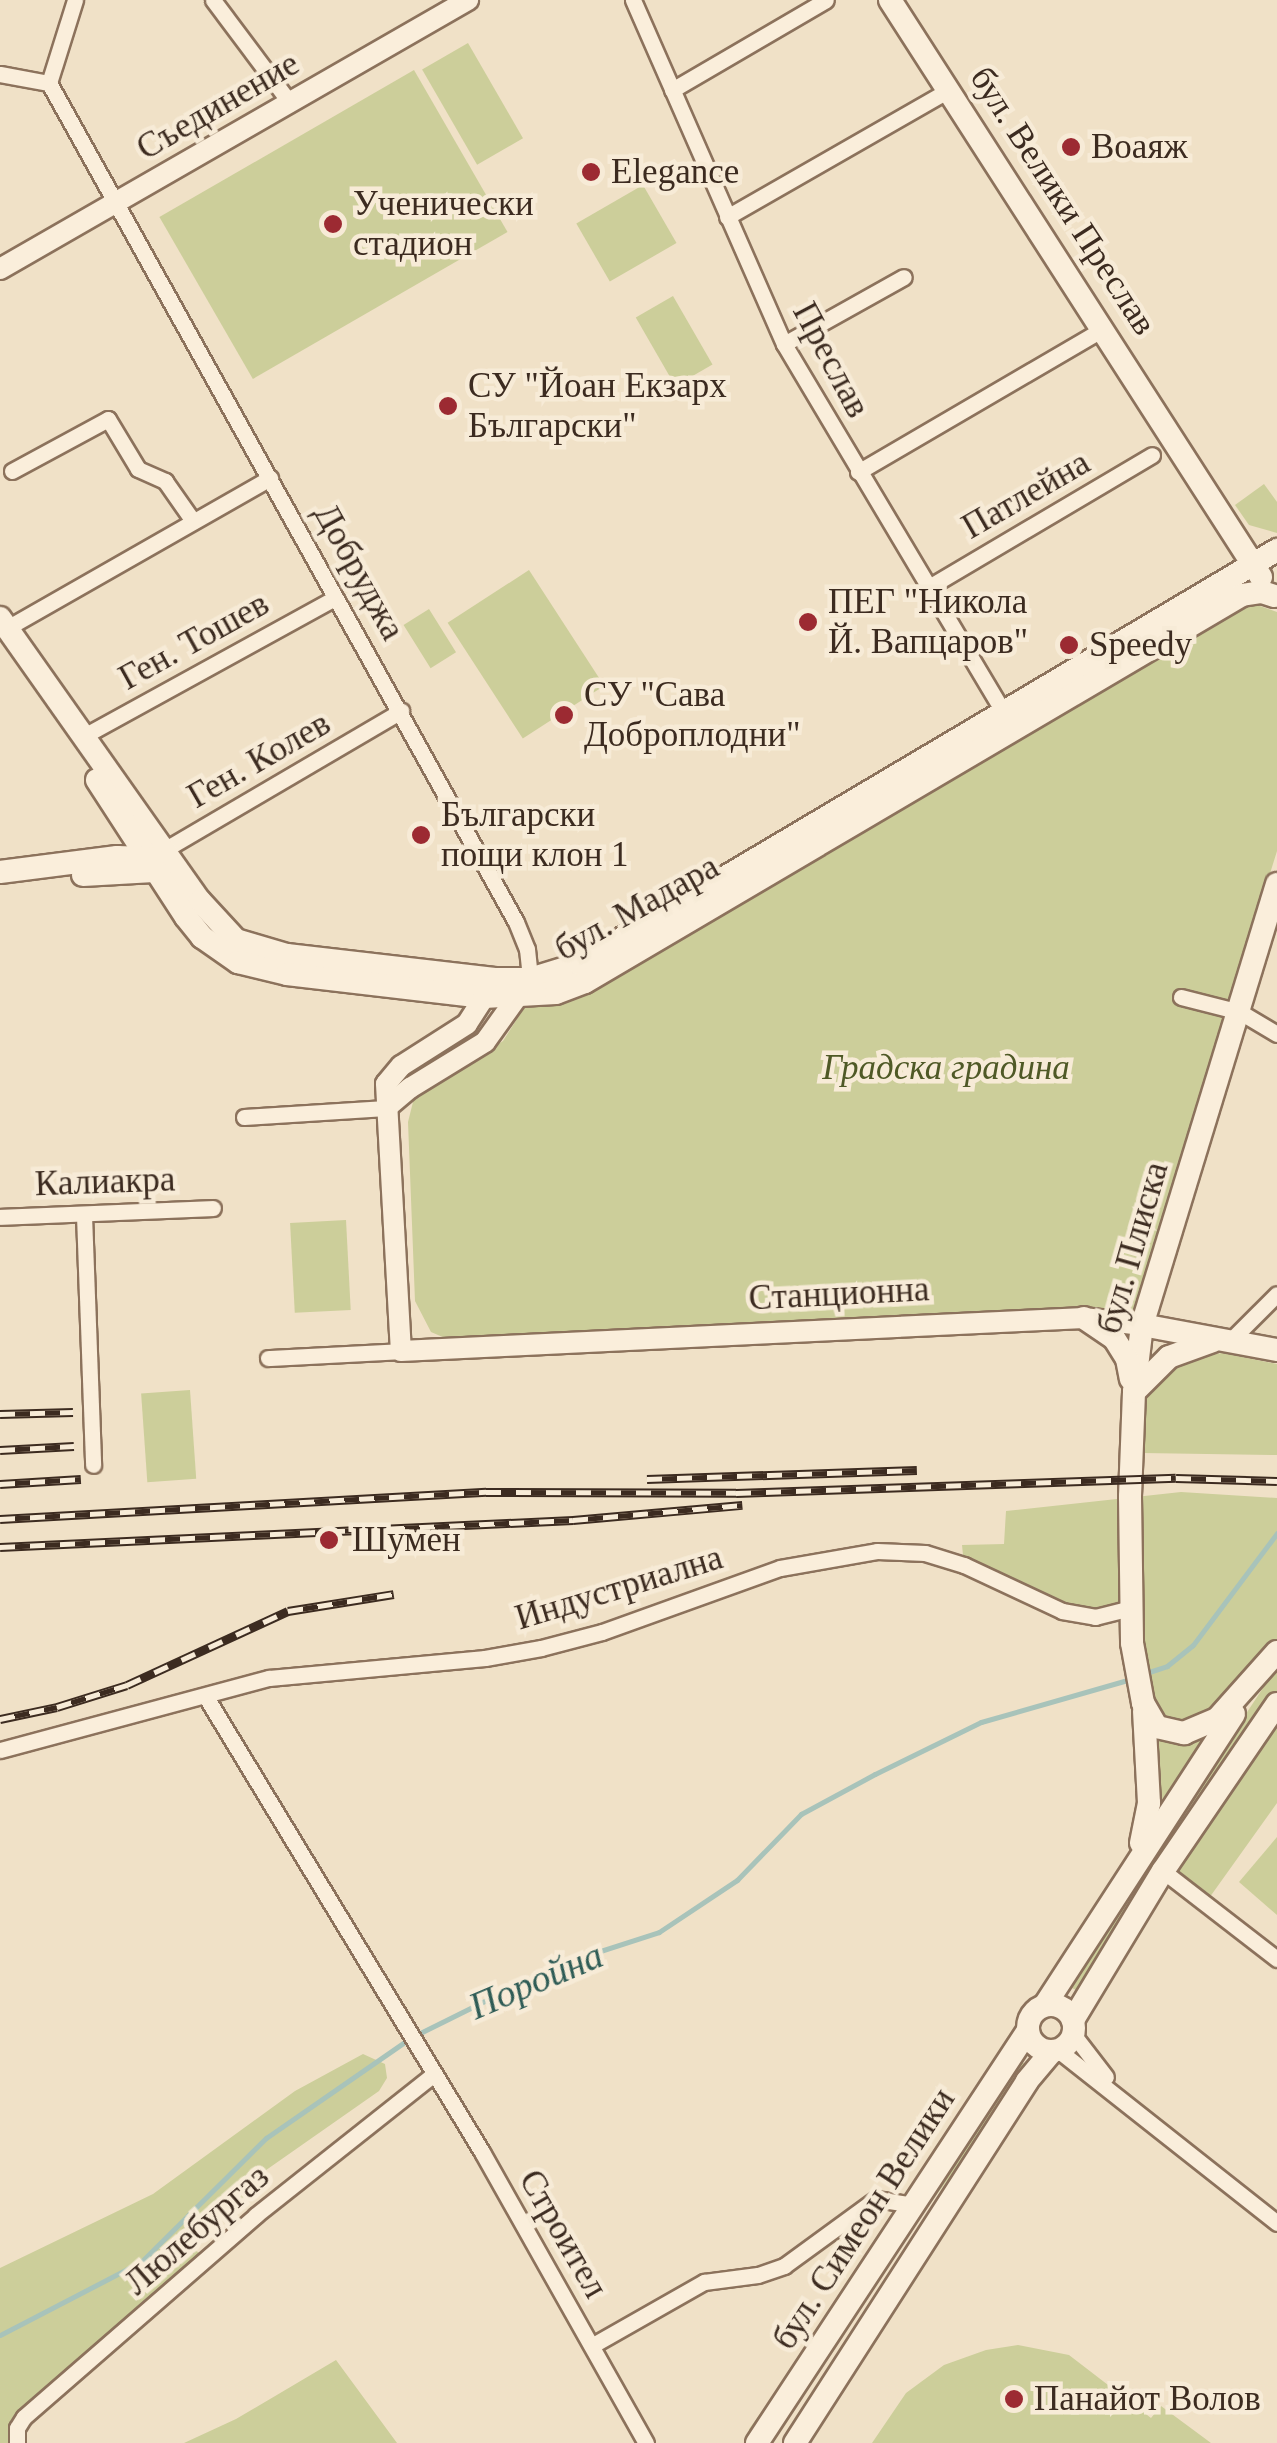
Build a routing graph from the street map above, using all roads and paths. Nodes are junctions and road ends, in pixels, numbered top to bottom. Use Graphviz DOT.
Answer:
graph roads {
  1 [pos="75,0"];
  2 [pos="212,0"];
  3 [pos="633,0"];
  4 [pos="826,0"];
  5 [pos="890,0"];
  6 [pos="460,2"];
  7 [pos="0,74"];
  8 [pos="49,83"];
  9 [pos="672,90"];
  10 [pos="949,90"];
  11 [pos="290,102"];
  12 [pos="116,202"];
  13 [pos="727,217"];
  14 [pos="0,268"];
  15 [pos="904,277"];
  16 [pos="1104,328"];
  17 [pos="784,344"];
  18 [pos="1177,440"];
  19 [pos="1152,456"];
  20 [pos="12,470"];
  21 [pos="858,472"];
  22 [pos="270,478"];
  23 [pos="193,521"];
  24 [pos="1277,540"];
  25 [pos="1277,550"];
  26 [pos="1265,564"];
  27 [pos="929,586"];
  28 [pos="1276,594"];
  29 [pos="336,598"];
  30 [pos="3,623"];
  31 [pos="39,676"];
  32 [pos="401,712"];
  33 [pos="1010,721"];
  34 [pos="82,737"];
  35 [pos="100,786"];
  36 [pos="88,860"];
  37 [pos="160,861"];
  38 [pos="0,876"];
  39 [pos="1277,884"];
  40 [pos="490,988"];
  41 [pos="524,988"];
  42 [pos="1181,997"];
  43 [pos="1240,1012"];
  44 [pos="1277,1034"];
  45 [pos="386,1108"];
  46 [pos="244,1117"];
  47 [pos="213,1208"];
  48 [pos="84,1215"];
  49 [pos="0,1216"];
  50 [pos="1277,1294"];
  51 [pos="1084,1318"];
  52 [pos="1142,1325"];
  53 [pos="1224,1340"];
  54 [pos="1277,1350"];
  55 [pos="401,1351"];
  56 [pos="268,1358"];
  57 [pos="1134,1392"];
  58 [pos="94,1465"];
  59 [pos="1131,1608"];
  60 [pos="1277,1654"];
  61 [pos="206,1697"];
  62 [pos="1144,1703"];
  63 [pos="1277,1704"];
  64 [pos="0,1750"];
  65 [pos="1135,1862"];
  66 [pos="1163,1871"];
  67 [pos="1277,1958"];
  68 [pos="1045,2005"];
  69 [pos="1028,2032"];
  70 [pos="1064,2039"];
  71 [pos="434,2074"];
  72 [pos="914,2206"];
  73 [pos="1277,2223"];
  74 [pos="592,2345"];
  75 [pos="17,2443"];
  76 [pos="646,2443"];
  77 [pos="757,2443"];
  78 [pos="795,2443"];
  1 -- 8 [label="street"];
  2 -- 11 [label="street"];
  3 -- 9 [label="street, Преслав"];
  4 -- 9 [label="street"];
  5 -- 10 [label="main road, бул. Велики Преслав"];
  6 -- 11 [label="street, Съединение"];
  7 -- 8 [label="street"];
  8 -- 12 [label="street, Добруджа"];
  9 -- 13 [label="street, Преслав"];
  10 -- 13 [label="street"];
  10 -- 16 [label="main road, бул. Велики Преслав"];
  11 -- 12 [label="street, Съединение"];
  12 -- 14 [label="street, Съединение"];
  12 -- 22 [label="street, Добруджа"];
  13 -- 17 [label="street, Преслав"];
  15 -- 17 [label="street"];
  16 -- 18 [label="main road, бул. Велики Преслав"];
  16 -- 21 [label="street"];
  17 -- 21 [label="street, Преслав"];
  18 -- 24 [label="main road, бул. Велики Преслав"];
  18 -- 26 [label="main road, бул. Велики Преслав"];
  19 -- 27 [label="street, Патлейна"];
  20 -- 23 [label="street"];
  21 -- 27 [label="street, Преслав"];
  22 -- 23 [label="street"];
  22 -- 29 [label="street, Добруджа"];
  23 -- 30 [label="street"];
  25 -- 26 [label="main road, бул. Мадара"];
  26 -- 28 [label="main road, бул. Велики Преслав"];
  26 -- 33 [label="main road, бул. Мадара"];
  27 -- 33 [label="street, Преслав"];
  28 -- 33 [label="main road, бул. Мадара"];
  29 -- 32 [label="street, Добруджа"];
  29 -- 34 [label="street, Ген. Тошев"];
  30 -- 31 [label="main road"];
  31 -- 34 [label="main road"];
  31 -- 35 [label="main road"];
  32 -- 37 [label="street, Ген. Колев"];
  32 -- 41 [label="street, Добруджа"];
  33 -- 41 [label="main road, бул. Мадара"];
  34 -- 37 [label="main road"];
  35 -- 36 [label="main road"];
  35 -- 37 [label="main road"];
  36 -- 37 [label="main road"];
  36 -- 38 [label="main road"];
  37 -- 38 [label="main road"];
  37 -- 40 [label="main road, бул. Мадара"];
  39 -- 43 [label="main road, бул. Плиска"];
  40 -- 41 [label="main road, бул. Мадара"];
  40 -- 45 [label="street"];
  41 -- 45 [label="street"];
  42 -- 43 [label="street"];
  43 -- 44 [label="street"];
  43 -- 52 [label="main road, бул. Плиска"];
  45 -- 46 [label="street"];
  45 -- 55 [label="street"];
  47 -- 48 [label="street, Калиакра"];
  48 -- 49 [label="street, Калиакра"];
  48 -- 58 [label="street"];
  50 -- 53 [label="street"];
  51 -- 52 [label="street, Станционна"];
  51 -- 55 [label="street, Станционна"];
  51 -- 57 [label="main road"];
  52 -- 53 [label="main road, Станционна"];
  52 -- 57 [label="main road, бул. Плиска"];
  53 -- 54 [label="main road, Станционна"];
  53 -- 57 [label="main road"];
  55 -- 56 [label="street, Станционна"];
  57 -- 59 [label="main road, бул. Плиска"];
  59 -- 61 [label="street, Индустриална"];
  59 -- 62 [label="main road, бул. Плиска"];
  60 -- 62 [label="main road"];
  60 -- 65 [label="main road"];
  61 -- 64 [label="street, Индустриална"];
  61 -- 71 [label="street, Строител"];
  62 -- 65 [label="main road"];
  63 -- 66 [label="main road"];
  65 -- 68 [label="main road"];
  66 -- 67 [label="street"];
  66 -- 70 [label="main road"];
  68 -- 69 [label="main road, бул. Симеон Велики"];
  68 -- 70 [label="main road"];
  69 -- 70 [label="main road"];
  69 -- 72 [label="main road, бул. Симеон Велики"];
  70 -- 73 [label="street"];
  70 -- 78 [label="main road"];
  71 -- 74 [label="street, Строител"];
  71 -- 75 [label="street, Люлебургаз"];
  72 -- 74 [label="street"];
  72 -- 77 [label="main road, бул. Симеон Велики"];
  74 -- 76 [label="street, Строител"];
}
